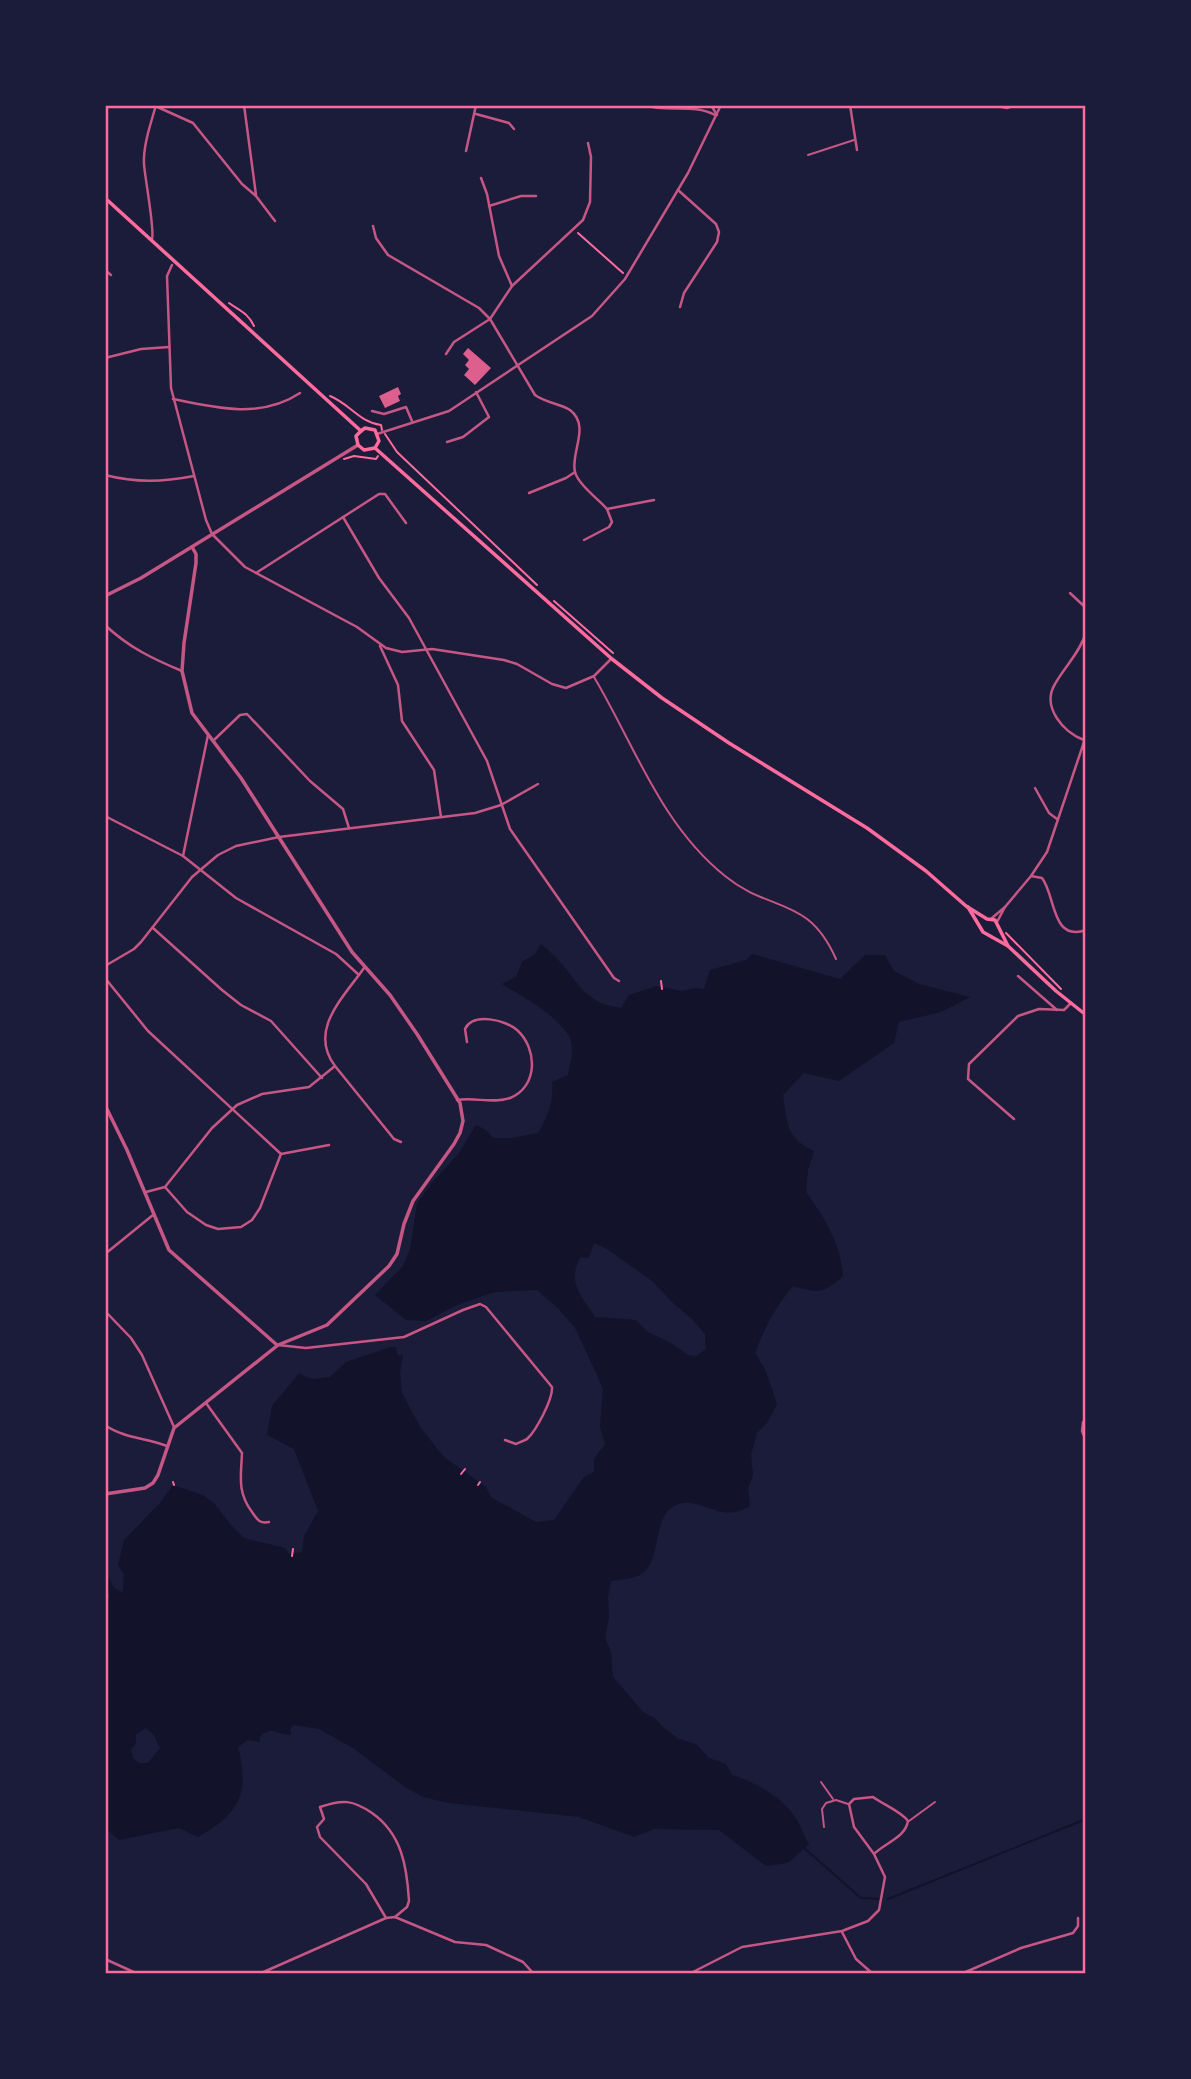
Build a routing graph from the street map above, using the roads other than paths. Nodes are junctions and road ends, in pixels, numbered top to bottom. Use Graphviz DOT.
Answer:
graph roads {
  1 [pos="155,105"];
  2 [pos="244,105"];
  3 [pos="476,105"];
  4 [pos="644,105"];
  5 [pos="711,105"];
  6 [pos="721,105"];
  7 [pos="850,105"];
  8 [pos="991,105"];
  9 [pos="1016,105"];
  10 [pos="474,114"];
  11 [pos="716,115"];
  12 [pos="514,128"];
  13 [pos="856,139"];
  14 [pos="587,143"];
  15 [pos="857,150"];
  16 [pos="466,151"];
  17 [pos="808,155"];
  18 [pos="481,178"];
  19 [pos="678,190"];
  20 [pos="256,196"];
  21 [pos="536,196"];
  22 [pos="105,198"];
  23 [pos="489,206"];
  24 [pos="275,222"];
  25 [pos="373,226"];
  26 [pos="152,240"];
  27 [pos="172,265"];
  28 [pos="105,271"];
  29 [pos="111,275"];
  30 [pos="512,286"];
  31 [pos="680,307"];
  32 [pos="490,319"];
  33 [pos="169,347"];
  34 [pos="446,354"];
  35 [pos="105,358"];
  36 [pos="518,364"];
  37 [pos="476,392"];
  38 [pos="300,393"];
  39 [pos="173,399"];
  40 [pos="372,411"];
  41 [pos="412,421"];
  42 [pos="361,430"];
  43 [pos="377,434"];
  44 [pos="447,442"];
  45 [pos="358,445"];
  46 [pos="375,448"];
  47 [pos="575,471"];
  48 [pos="105,475"];
  49 [pos="194,476"];
  50 [pos="529,493"];
  51 [pos="654,500"];
  52 [pos="607,509"];
  53 [pos="343,517"];
  54 [pos="406,523"];
  55 [pos="212,534"];
  56 [pos="584,540"];
  57 [pos="192,547"];
  58 [pos="256,573"];
  59 [pos="1070,593"];
  60 [pos="105,596"];
  61 [pos="1086,608"];
  62 [pos="105,625"];
  63 [pos="1086,633"];
  64 [pos="380,645"];
  65 [pos="425,649"];
  66 [pos="613,657"];
  67 [pos="182,671"];
  68 [pos="594,676"];
  69 [pos="208,735"];
  70 [pos="1085,738"];
  71 [pos="213,741"];
  72 [pos="1084,747"];
  73 [pos="538,784"];
  74 [pos="1035,788"];
  75 [pos="501,805"];
  76 [pos="105,816"];
  77 [pos="441,817"];
  78 [pos="1058,819"];
  79 [pos="349,828"];
  80 [pos="279,836"];
  81 [pos="183,856"];
  82 [pos="198,870"];
  83 [pos="1031,876"];
  84 [pos="966,906"];
  85 [pos="1005,907"];
  86 [pos="989,918"];
  87 [pos="999,926"];
  88 [pos="981,927"];
  89 [pos="153,928"];
  90 [pos="1086,930"];
  91 [pos="990,936"];
  92 [pos="1008,946"];
  93 [pos="836,959"];
  94 [pos="105,966"];
  95 [pos="364,968"];
  96 [pos="359,975"];
  97 [pos="1018,976"];
  98 [pos="105,978"];
  99 [pos="619,981"];
  100 [pos="1071,1003"];
  101 [pos="1057,1010"];
  102 [pos="1086,1015"];
  103 [pos="467,1042"];
  104 [pos="335,1066"];
  105 [pos="322,1078"];
  106 [pos="457,1100"];
  107 [pos="105,1105"];
  108 [pos="232,1109"];
  109 [pos="1014,1119"];
  110 [pos="401,1142"];
  111 [pos="330,1145"];
  112 [pos="281,1154"];
  113 [pos="165,1187"];
  114 [pos="145,1192"];
  115 [pos="153,1215"];
  116 [pos="105,1246"];
  117 [pos="107,1252"];
  118 [pos="105,1311"];
  119 [pos="278,1345"];
  120 [pos="206,1403"];
  121 [pos="1086,1420"];
  122 [pos="105,1425"];
  123 [pos="174,1428"];
  124 [pos="505,1440"];
  125 [pos="1086,1441"];
  126 [pos="167,1446"];
  127 [pos="105,1494"];
  128 [pos="269,1522"];
  129 [pos="821,1782"];
  130 [pos="834,1800"];
  131 [pos="935,1802"];
  132 [pos="849,1804"];
  133 [pos="908,1821"];
  134 [pos="824,1827"];
  135 [pos="874,1854"];
  136 [pos="395,1917"];
  137 [pos="386,1918"];
  138 [pos="1079,1918"];
  139 [pos="842,1931"];
  140 [pos="105,1959"];
  141 [pos="138,1974"];
  142 [pos="259,1974"];
  143 [pos="534,1974"];
  144 [pos="689,1974"];
  145 [pos="873,1974"];
  146 [pos="961,1974"];
  1 -- 20 [label="street"];
  1 -- 26 [label="street"];
  2 -- 20 [label="street"];
  3 -- 10 [label="street"];
  4 -- 11 [label="street"];
  5 -- 11 [label="street"];
  6 -- 11 [label="street"];
  7 -- 13 [label="street"];
  8 -- 9 [label="street"];
  10 -- 12 [label="street"];
  10 -- 16 [label="street"];
  11 -- 19 [label="street"];
  13 -- 15 [label="street"];
  13 -- 17 [label="lane"];
  14 -- 30 [label="street"];
  18 -- 23 [label="street"];
  19 -- 31 [label="street"];
  19 -- 36 [label="street"];
  20 -- 24 [label="street"];
  21 -- 23 [label="street"];
  22 -- 26 [label="main road"];
  23 -- 30 [label="street"];
  25 -- 32 [label="street"];
  26 -- 42 [label="main road"];
  27 -- 33 [label="street"];
  28 -- 29 [label="street"];
  30 -- 32 [label="street"];
  32 -- 34 [label="street"];
  32 -- 36 [label="street"];
  33 -- 35 [label="street"];
  33 -- 39 [label="street"];
  36 -- 37 [label="street"];
  36 -- 47 [label="street"];
  37 -- 41 [label="street"];
  37 -- 44 [label="street"];
  38 -- 39 [label="street"];
  39 -- 49 [label="street"];
  40 -- 41 [label="street"];
  41 -- 43 [label="street"];
  42 -- 43 [label="main road"];
  42 -- 45 [label="main road"];
  43 -- 46 [label="main road"];
  45 -- 46 [label="main road"];
  45 -- 55 [label="street"];
  46 -- 66 [label="main road"];
  47 -- 50 [label="street"];
  47 -- 52 [label="street"];
  48 -- 49 [label="street"];
  49 -- 55 [label="street"];
  51 -- 52 [label="street"];
  52 -- 56 [label="street"];
  53 -- 54 [label="street"];
  53 -- 58 [label="street"];
  53 -- 65 [label="street"];
  55 -- 57 [label="street"];
  55 -- 58 [label="street"];
  57 -- 60 [label="street"];
  57 -- 67 [label="street"];
  58 -- 64 [label="street"];
  59 -- 61 [label="street"];
  62 -- 67 [label="street"];
  63 -- 70 [label="street"];
  64 -- 65 [label="street"];
  64 -- 77 [label="street"];
  65 -- 68 [label="street"];
  65 -- 75 [label="street"];
  66 -- 68 [label="street"];
  66 -- 84 [label="main road"];
  67 -- 69 [label="street"];
  68 -- 93 [label="lane"];
  69 -- 71 [label="street"];
  69 -- 81 [label="street"];
  70 -- 72 [label="street"];
  71 -- 79 [label="street"];
  71 -- 80 [label="street"];
  72 -- 78 [label="street"];
  73 -- 75 [label="street"];
  74 -- 78 [label="street"];
  75 -- 77 [label="street"];
  75 -- 99 [label="street"];
  76 -- 81 [label="street"];
  77 -- 79 [label="street"];
  78 -- 83 [label="street"];
  79 -- 80 [label="street"];
  80 -- 82 [label="street"];
  80 -- 95 [label="street"];
  81 -- 82 [label="street"];
  82 -- 89 [label="street"];
  82 -- 96 [label="street"];
  83 -- 85 [label="street"];
  83 -- 90 [label="street"];
  84 -- 86 [label="main road"];
  84 -- 88 [label="main road"];
  85 -- 86 [label="street"];
  85 -- 87 [label="street"];
  86 -- 87 [label="main road"];
  86 -- 88 [label="main road"];
  87 -- 91 [label="main road"];
  87 -- 92 [label="main road"];
  88 -- 91 [label="main road"];
  89 -- 94 [label="street"];
  89 -- 105 [label="street"];
  91 -- 92 [label="main road"];
  92 -- 100 [label="main road"];
  95 -- 96 [label="street"];
  95 -- 106 [label="street"];
  96 -- 104 [label="street"];
  97 -- 101 [label="street"];
  98 -- 108 [label="street"];
  100 -- 101 [label="street"];
  100 -- 102 [label="main road"];
  101 -- 109 [label="street"];
  103 -- 106 [label="street"];
  104 -- 105 [label="street"];
  104 -- 110 [label="street"];
  105 -- 108 [label="street"];
  106 -- 119 [label="street"];
  107 -- 114 [label="street"];
  108 -- 112 [label="street"];
  108 -- 113 [label="street"];
  111 -- 112 [label="street"];
  112 -- 113 [label="street"];
  113 -- 114 [label="street"];
  114 -- 115 [label="street"];
  115 -- 117 [label="street"];
  115 -- 119 [label="street"];
  116 -- 117 [label="street"];
  118 -- 123 [label="street"];
  119 -- 120 [label="street"];
  119 -- 124 [label="street"];
  120 -- 123 [label="street"];
  120 -- 128 [label="street"];
  121 -- 125 [label="street"];
  122 -- 126 [label="street"];
  123 -- 126 [label="street"];
  126 -- 127 [label="street"];
  129 -- 130 [label="lane"];
  130 -- 132 [label="lane"];
  130 -- 134 [label="lane"];
  131 -- 133 [label="lane"];
  132 -- 133 [label="street"];
  132 -- 135 [label="street"];
  133 -- 135 [label="street"];
  135 -- 139 [label="street"];
  136 -- 137 [label="street"];
  136 -- 137 [label="street"];
  136 -- 143 [label="street"];
  137 -- 142 [label="street"];
  138 -- 146 [label="street"];
  139 -- 144 [label="street"];
  139 -- 145 [label="street"];
  140 -- 141 [label="street"];
}
